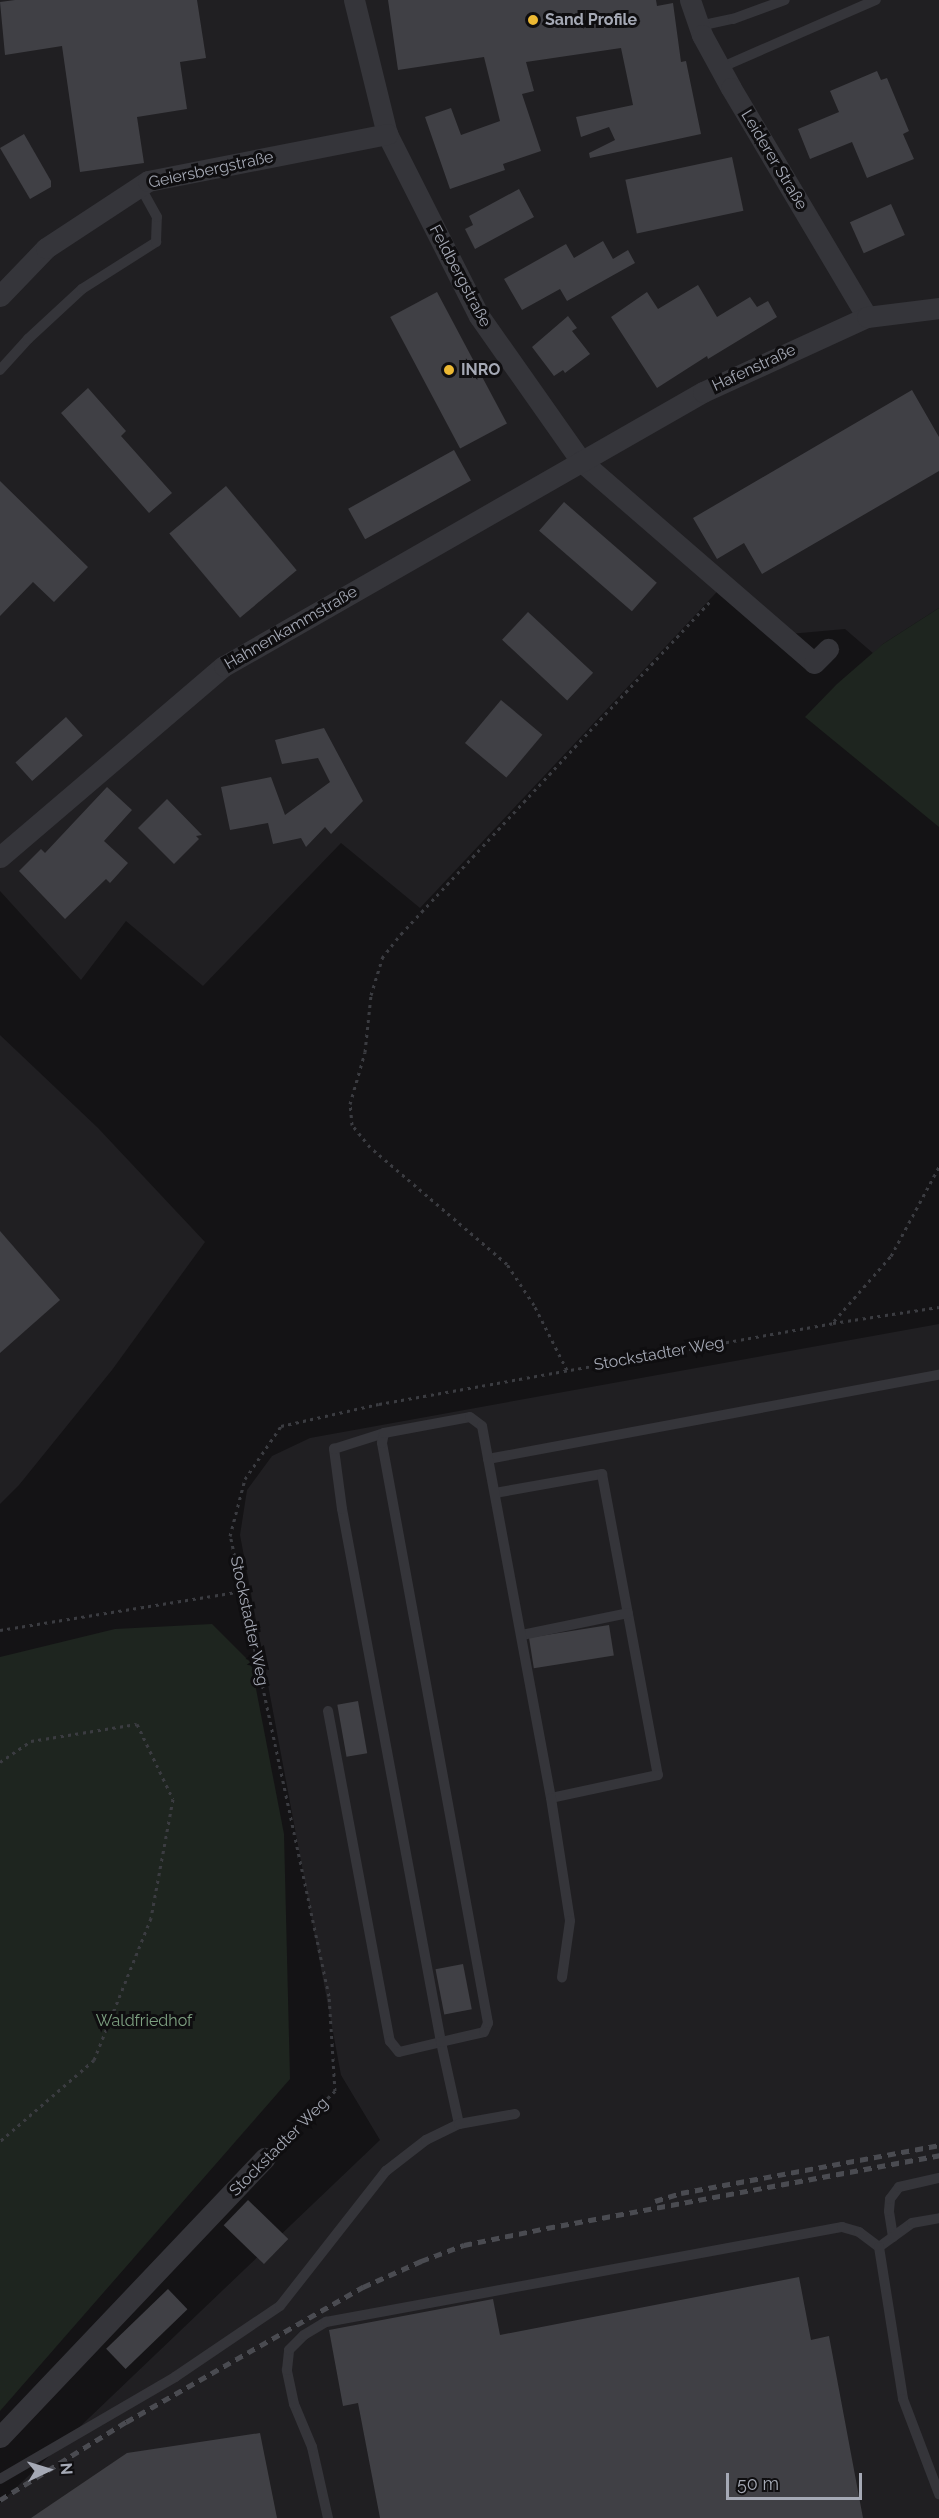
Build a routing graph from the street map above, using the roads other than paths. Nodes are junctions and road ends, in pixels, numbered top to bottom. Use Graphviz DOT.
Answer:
graph roads {
  1 [pos="354,0"];
  2 [pos="690,0"];
  3 [pos="784,0"];
  4 [pos="876,0"];
  5 [pos="699,26"];
  6 [pos="720,68"];
  7 [pos="387,134"];
  8 [pos="140,186"];
  9 [pos="0,296"];
  10 [pos="939,308"];
  11 [pos="867,316"];
  12 [pos="0,370"];
  13 [pos="581,461"];
  14 [pos="828,649"];
  15 [pos="0,857"];
  16 [pos="939,1375"];
  17 [pos="384,1433"];
  18 [pos="488,1458"];
  19 [pos="495,1493"];
  20 [pos="628,1613"];
  21 [pos="522,1635"];
  22 [pos="328,1711"];
  23 [pos="551,1798"];
  24 [pos="562,1977"];
  25 [pos="441,2042"];
  26 [pos="516,2114"];
  27 [pos="459,2124"];
  28 [pos="265,2158"];
  29 [pos="939,2178"];
  30 [pos="939,2218"];
  31 [pos="893,2237"];
  32 [pos="879,2247"];
  33 [pos="0,2437"];
  34 [pos="0,2479"];
  35 [pos="939,2494"];
  36 [pos="328,2518"];
  1 -- 7 [label="street, Feldbergstraße"];
  2 -- 5 [label="street, Leiderer Straße"];
  3 -- 5 [label="lane"];
  4 -- 6 [label="lane"];
  5 -- 6 [label="street, Leiderer Straße"];
  6 -- 11 [label="street, Leiderer Straße"];
  7 -- 8 [label="street, Geiersbergstraße"];
  7 -- 13 [label="street, Feldbergstraße"];
  8 -- 9 [label="street, Geiersbergstraße"];
  8 -- 12 [label="lane"];
  10 -- 11 [label="street, Hafenstraße"];
  11 -- 13 [label="street, Hafenstraße"];
  13 -- 14 [label="street, Feldbergstraße"];
  13 -- 15 [label="street, Hahnenkammstraße"];
  16 -- 18 [label="lane"];
  17 -- 18 [label="lane"];
  17 -- 25 [label="lane"];
  17 -- 25 [label="lane"];
  18 -- 19 [label="lane"];
  19 -- 20 [label="lane"];
  19 -- 21 [label="lane"];
  20 -- 21 [label="lane"];
  20 -- 23 [label="lane"];
  21 -- 23 [label="lane"];
  22 -- 25 [label="lane"];
  23 -- 24 [label="lane"];
  25 -- 27 [label="lane"];
  26 -- 27 [label="lane"];
  27 -- 34 [label="lane"];
  28 -- 33 [label="street, Stockstadter Weg"];
  29 -- 31 [label="lane"];
  30 -- 31 [label="lane"];
  31 -- 32 [label="lane"];
  32 -- 35 [label="lane"];
  32 -- 36 [label="lane"];
}
